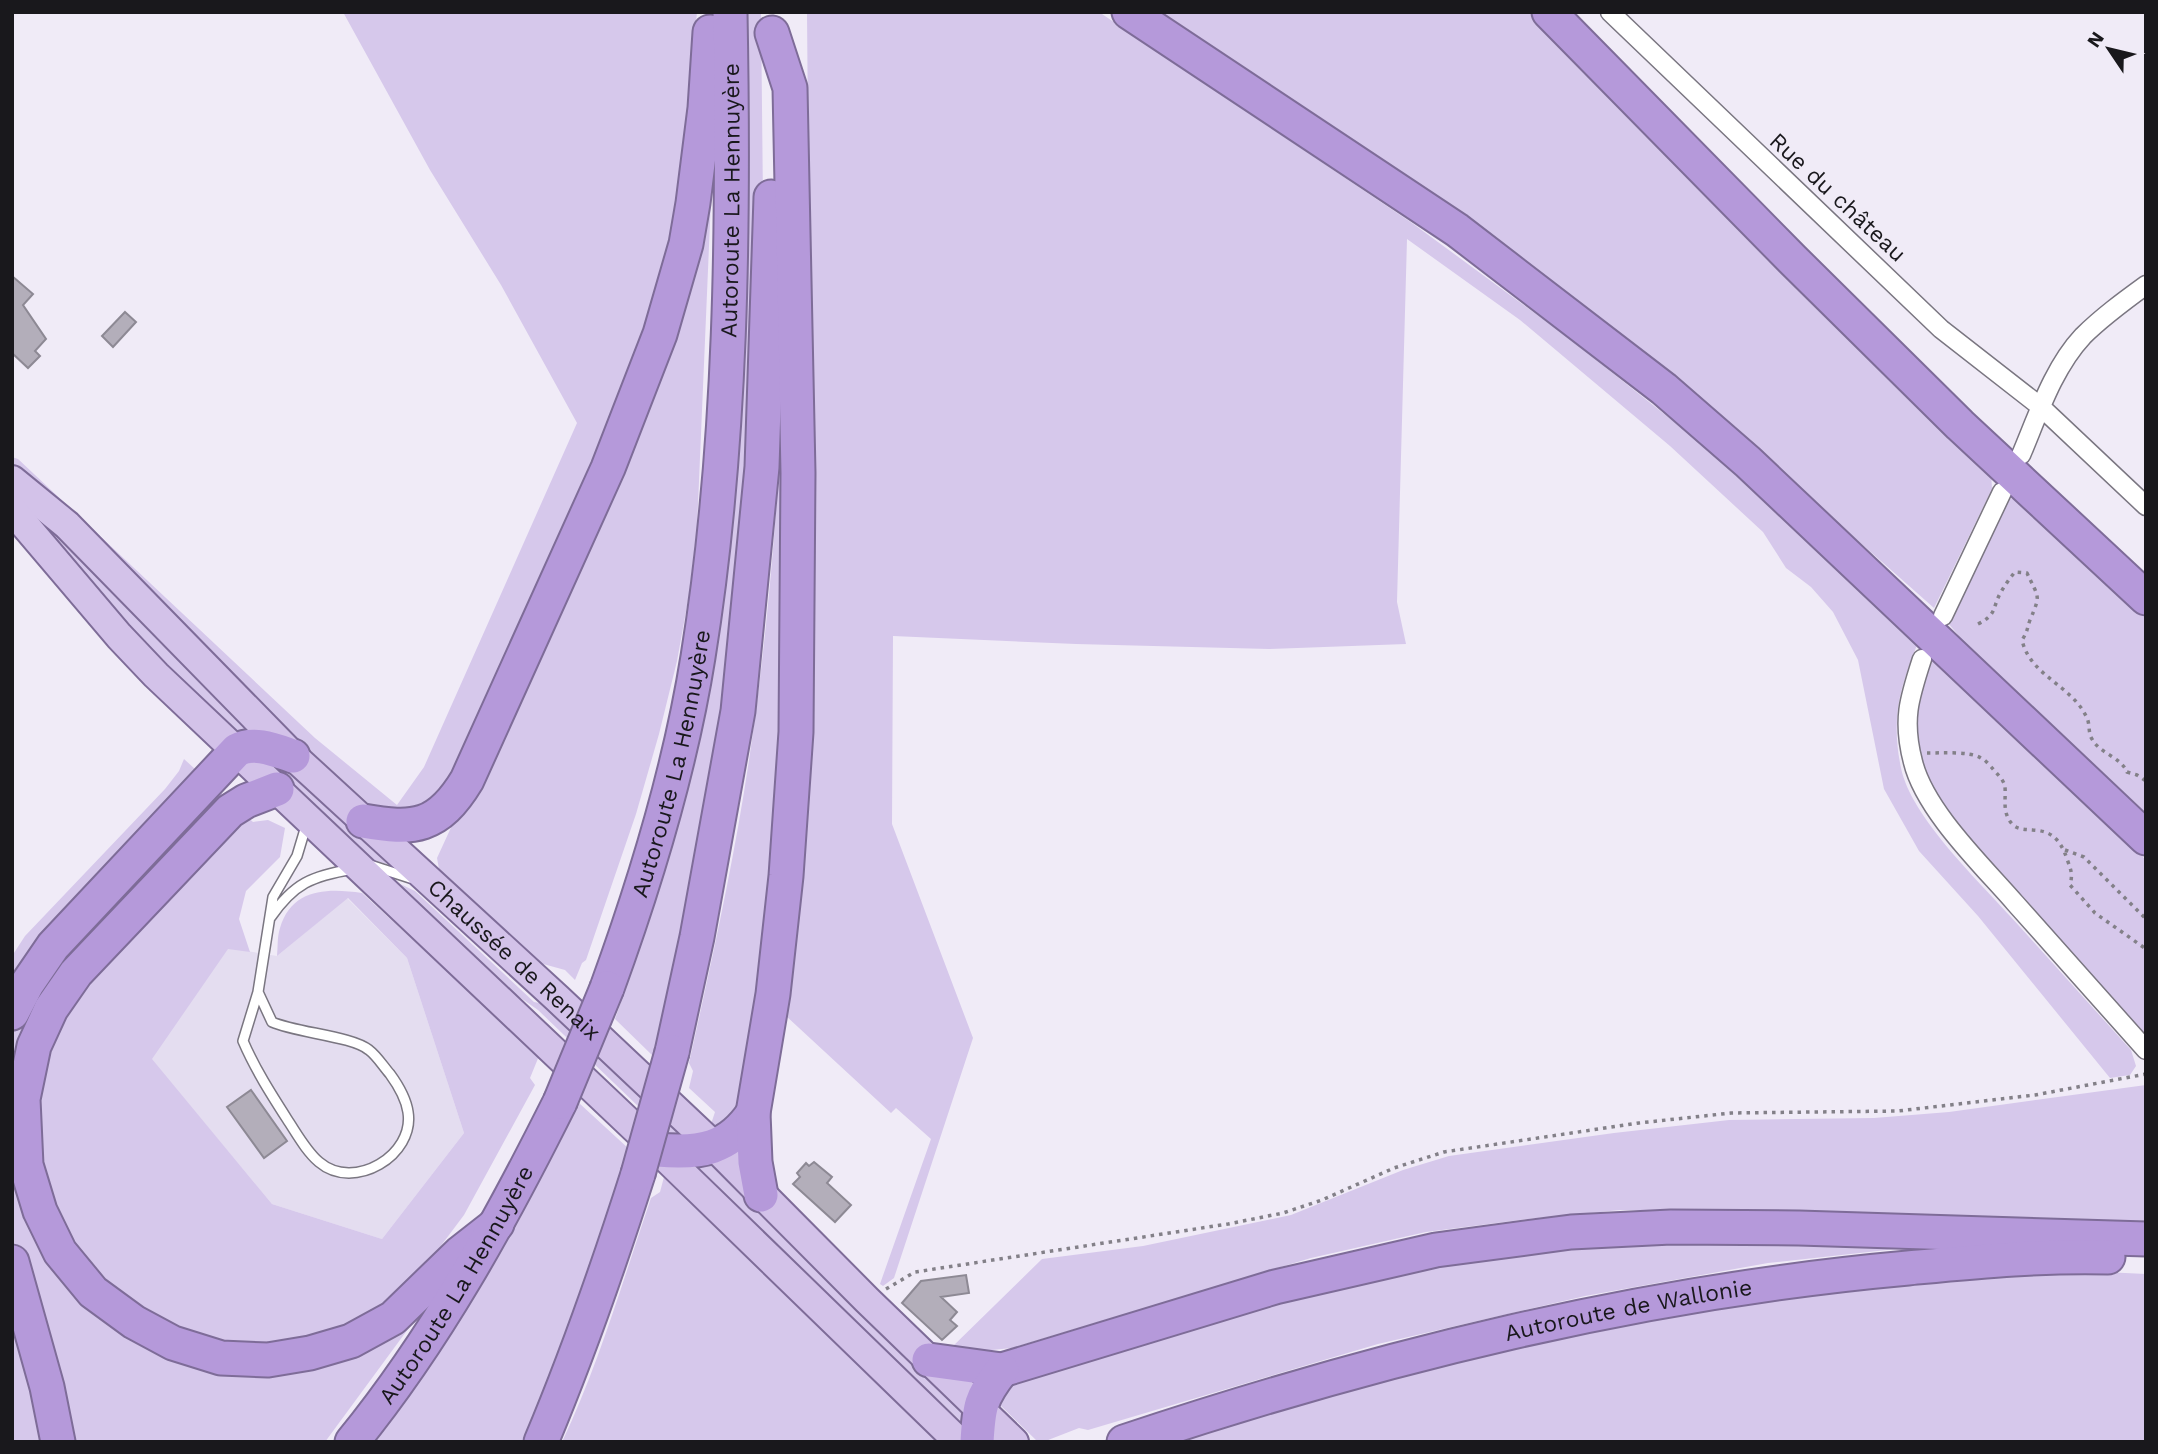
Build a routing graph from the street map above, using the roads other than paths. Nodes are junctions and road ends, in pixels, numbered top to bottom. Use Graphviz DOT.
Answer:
graph roads {
  1 [pos="711,12"];
  2 [pos="730,12"];
  3 [pos="1129,12"];
  4 [pos="1549,12"];
  5 [pos="1610,12"];
  6 [pos="772,23"];
  7 [pos="2146,285"];
  8 [pos="2041,407"];
  9 [pos="2021,455"];
  10 [pos="12,480"];
  11 [pos="2002,492"];
  12 [pos="2146,506"];
  13 [pos="12,510"];
  14 [pos="2146,598"];
  15 [pos="1943,616"];
  16 [pos="1922,659"];
  17 [pos="237,750"];
  18 [pos="293,755"];
  19 [pos="278,789"];
  20 [pos="307,818"];
  21 [pos="363,821"];
  22 [pos="2146,838"];
  23 [pos="358,868"];
  24 [pos="433,886"];
  25 [pos="267,922"];
  26 [pos="258,992"];
  27 [pos="12,1013"];
  28 [pos="2146,1050"];
  29 [pos="753,1113"];
  30 [pos="714,1146"];
  31 [pos="648,1162"];
  32 [pos="761,1195"];
  33 [pos="497,1224"];
  34 [pos="2146,1239"];
  35 [pos="2146,1258"];
  36 [pos="12,1262"];
  37 [pos="929,1360"];
  38 [pos="1002,1370"];
  39 [pos="979,1408"];
  40 [pos="58,1442"];
  41 [pos="352,1442"];
  42 [pos="541,1442"];
  43 [pos="959,1442"];
  44 [pos="977,1442"];
  45 [pos="1014,1442"];
  46 [pos="1124,1442"];
  1 -- 21 [label="highway"];
  2 -- 33 [label="highway, Autoroute La Hennuyère, bridge"];
  3 -- 22 [label="highway"];
  4 -- 14 [label="highway"];
  5 -- 8 [label="street, Rue du château"];
  6 -- 29 [label="highway"];
  6 -- 31 [label="highway, Autoroute La Hennuyère, bridge"];
  7 -- 8 [label="street"];
  8 -- 9 [label="street"];
  8 -- 12 [label="street, Rue du château"];
  10 -- 18 [label="main road, Chaussée de Renaix"];
  11 -- 15 [label="street"];
  13 -- 17 [label="main road, Chaussée de Renaix"];
  16 -- 28 [label="street"];
  17 -- 18 [label="highway"];
  17 -- 19 [label="main road, Chaussée de Renaix"];
  17 -- 27 [label="highway"];
  18 -- 21 [label="main road, Chaussée de Renaix"];
  19 -- 20 [label="main road, Chaussée de Renaix"];
  19 -- 33 [label="highway"];
  20 -- 23 [label="main road, Chaussée de Renaix"];
  20 -- 25 [label="lane"];
  21 -- 24 [label="main road, Chaussée de Renaix"];
  23 -- 24 [label="lane"];
  23 -- 25 [label="lane"];
  23 -- 31 [label="main road, Chaussée de Renaix"];
  24 -- 30 [label="main road, Chaussée de Renaix"];
  25 -- 26 [label="lane"];
  26 -- 26 [label="lane"];
  29 -- 30 [label="highway"];
  29 -- 32 [label="highway"];
  30 -- 31 [label="highway"];
  30 -- 32 [label="main road, Chaussée de Renaix"];
  31 -- 42 [label="highway, Autoroute La Hennuyère"];
  31 -- 43 [label="main road, Chaussée de Renaix"];
  32 -- 37 [label="main road, Chaussée de Renaix"];
  33 -- 41 [label="highway, Autoroute La Hennuyère"];
  34 -- 38 [label="highway"];
  35 -- 46 [label="highway, Autoroute de Wallonie"];
  36 -- 40 [label="highway"];
  37 -- 38 [label="highway"];
  37 -- 39 [label="main road, Chaussée de Renaix"];
  38 -- 39 [label="highway"];
  39 -- 44 [label="highway"];
  39 -- 45 [label="main road, Chaussée de Renaix"];
}
